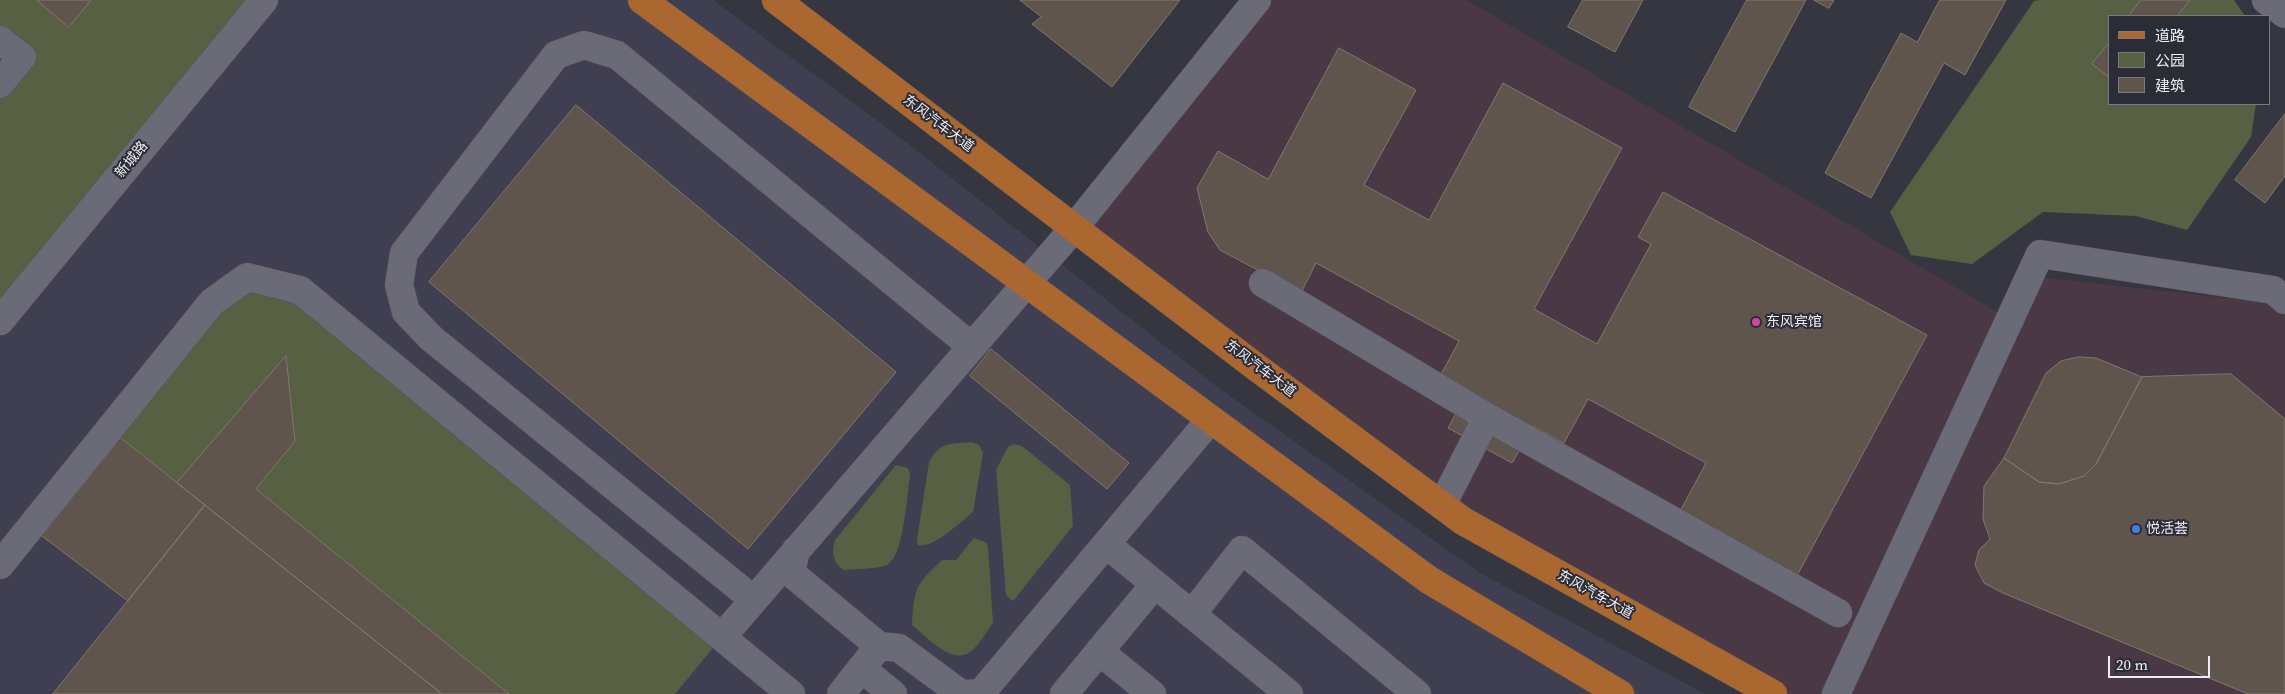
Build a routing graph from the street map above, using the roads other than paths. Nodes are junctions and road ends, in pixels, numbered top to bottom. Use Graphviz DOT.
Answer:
graph roads {
  1 [pos="264,0"];
  2 [pos="642,0"];
  3 [pos="776,0"];
  4 [pos="1258,0"];
  5 [pos="2266,0"];
  6 [pos="2285,14"];
  7 [pos="0,40"];
  8 [pos="0,84"];
  9 [pos="1074,228"];
  10 [pos="1264,283"];
  11 [pos="1025,284"];
  12 [pos="2285,300"];
  13 [pos="0,321"];
  14 [pos="971,346"];
  15 [pos="1487,417"];
  16 [pos="1210,420"];
  17 [pos="1442,505"];
  18 [pos="1106,544"];
  19 [pos="796,550"];
  20 [pos="0,565"];
  21 [pos="1155,584"];
  22 [pos="754,600"];
  23 [pos="1838,613"];
  24 [pos="1192,614"];
  25 [pos="722,637"];
  26 [pos="879,646"];
  27 [pos="1100,651"];
  28 [pos="861,668"];
  29 [pos="791,694"];
  30 [pos="841,694"];
  31 [pos="893,694"];
  32 [pos="961,694"];
  33 [pos="965,694"];
  34 [pos="1064,694"];
  35 [pos="1152,694"];
  36 [pos="1289,694"];
  37 [pos="1416,694"];
  38 [pos="1620,694"];
  39 [pos="1773,694"];
  40 [pos="1836,694"];
  1 -- 13 [label="street, 新城路"];
  2 -- 11 [label="main road"];
  3 -- 9 [label="main road, 东风汽车大道"];
  4 -- 9 [label="street"];
  5 -- 6 [label="street"];
  7 -- 8 [label="street"];
  9 -- 11 [label="street"];
  9 -- 17 [label="main road, 东风汽车大道"];
  10 -- 15 [label="street"];
  11 -- 14 [label="street"];
  11 -- 16 [label="main road"];
  12 -- 40 [label="street"];
  14 -- 19 [label="street"];
  14 -- 22 [label="street"];
  15 -- 17 [label="street"];
  15 -- 23 [label="street"];
  16 -- 18 [label="street"];
  16 -- 38 [label="main road"];
  17 -- 39 [label="main road, 东风汽车大道"];
  18 -- 21 [label="street"];
  18 -- 33 [label="street"];
  19 -- 22 [label="street"];
  19 -- 26 [label="street"];
  20 -- 25 [label="street"];
  21 -- 24 [label="street"];
  21 -- 27 [label="street"];
  22 -- 25 [label="street"];
  24 -- 36 [label="street"];
  24 -- 37 [label="street"];
  25 -- 29 [label="street"];
  26 -- 28 [label="street"];
  26 -- 32 [label="street"];
  27 -- 34 [label="street"];
  27 -- 35 [label="street"];
  28 -- 30 [label="street"];
  28 -- 31 [label="street"];
}
